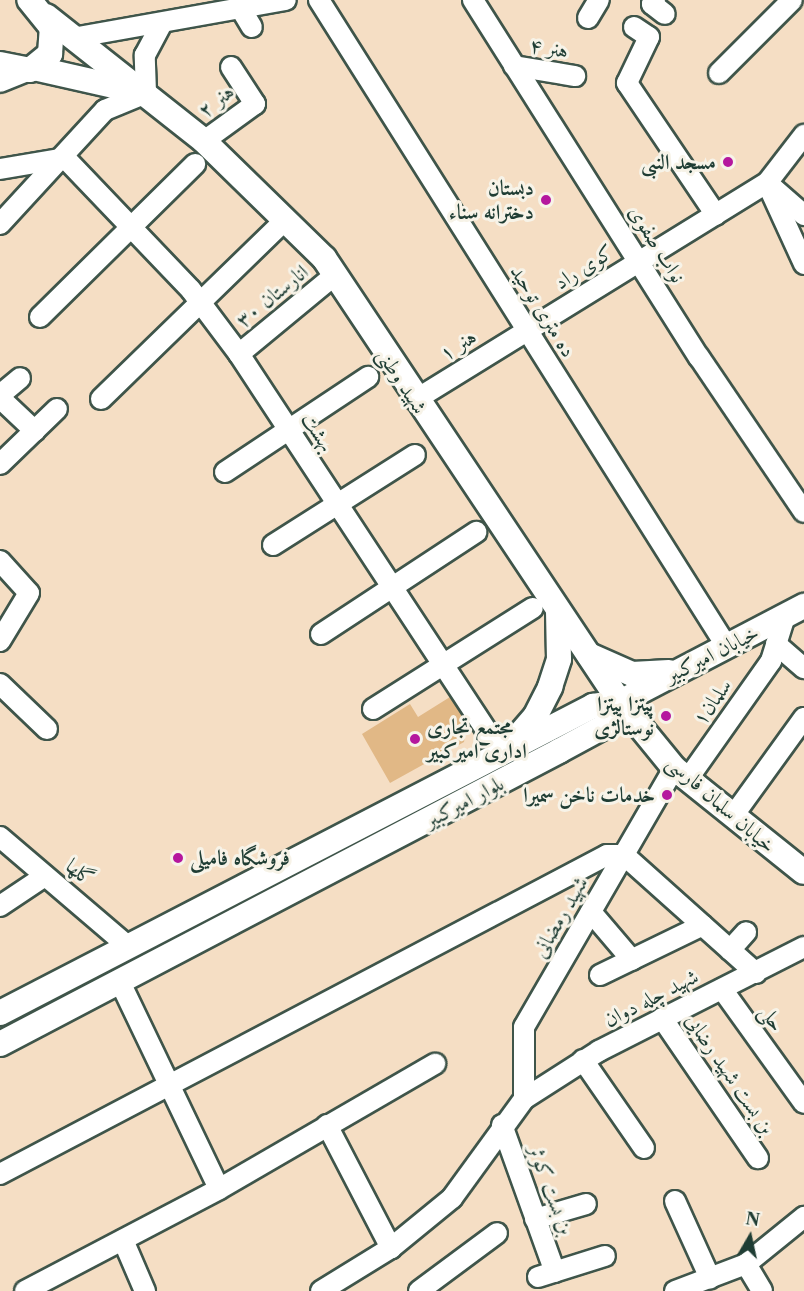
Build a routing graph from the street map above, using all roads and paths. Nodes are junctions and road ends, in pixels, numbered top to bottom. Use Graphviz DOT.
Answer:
graph roads {
  1 [pos="286,0"];
  2 [pos="319,0"];
  3 [pos="473,0"];
  4 [pos="600,0"];
  5 [pos="792,0"];
  6 [pos="37,8"];
  7 [pos="241,9"];
  8 [pos="588,18"];
  9 [pos="161,25"];
  10 [pos="252,27"];
  11 [pos="633,27"];
  12 [pos="78,37"];
  13 [pos="0,64"];
  14 [pos="514,66"];
  15 [pos="231,67"];
  16 [pos="32,69"];
  17 [pos="719,73"];
  18 [pos="575,76"];
  19 [pos="0,82"];
  20 [pos="146,93"];
  21 [pos="804,135"];
  22 [pos="204,141"];
  23 [pos="65,158"];
  24 [pos="195,164"];
  25 [pos="0,168"];
  26 [pos="767,183"];
  27 [pos="716,214"];
  28 [pos="804,215"];
  29 [pos="2,219"];
  30 [pos="286,219"];
  31 [pos="131,228"];
  32 [pos="803,259"];
  33 [pos="640,261"];
  34 [pos="335,275"];
  35 [pos="199,300"];
  36 [pos="40,317"];
  37 [pos="527,330"];
  38 [pos="239,354"];
  39 [pos="368,377"];
  40 [pos="20,378"];
  41 [pos="0,397"];
  42 [pos="101,399"];
  43 [pos="415,400"];
  44 [pos="57,409"];
  45 [pos="34,431"];
  46 [pos="290,433"];
  47 [pos="415,455"];
  48 [pos="0,464"];
  49 [pos="225,472"];
  50 [pos="336,505"];
  51 [pos="804,512"];
  52 [pos="476,532"];
  53 [pos="273,545"];
  54 [pos="0,561"];
  55 [pos="393,585"];
  56 [pos="533,608"];
  57 [pos="558,613"];
  58 [pos="796,615"];
  59 [pos="321,634"];
  60 [pos="0,641"];
  61 [pos="776,644"];
  62 [pos="727,647"];
  63 [pos="585,652"];
  64 [pos="444,659"];
  65 [pos="686,668"];
  66 [pos="804,668"];
  67 [pos="0,684"];
  68 [pos="620,702"];
  69 [pos="373,709"];
  70 [pos="804,718"];
  71 [pos="47,729"];
  72 [pos="657,747"];
  73 [pos="559,751"];
  74 [pos="502,754"];
  75 [pos="681,774"];
  76 [pos="733,816"];
  77 [pos="0,837"];
  78 [pos="624,855"];
  79 [pos="804,872"];
  80 [pos="45,876"];
  81 [pos="249,885"];
  82 [pos="0,906"];
  83 [pos="263,909"];
  84 [pos="591,912"];
  85 [pos="703,925"];
  86 [pos="746,932"];
  87 [pos="129,947"];
  88 [pos="730,950"];
  89 [pos="802,953"];
  90 [pos="632,960"];
  91 [pos="756,973"];
  92 [pos="600,975"];
  93 [pos="120,982"];
  94 [pos="722,989"];
  95 [pos="0,1013"];
  96 [pos="662,1018"];
  97 [pos="0,1044"];
  98 [pos="584,1060"];
  99 [pos="435,1064"];
  100 [pos="168,1085"];
  101 [pos="524,1099"];
  102 [pos="804,1103"];
  103 [pos="327,1125"];
  104 [pos="502,1125"];
  105 [pos="644,1148"];
  106 [pos="758,1158"];
  107 [pos="0,1174"];
  108 [pos="219,1189"];
  109 [pos="675,1201"];
  110 [pos="586,1204"];
  111 [pos="804,1217"];
  112 [pos="536,1219"];
  113 [pos="497,1233"];
  114 [pos="123,1240"];
  115 [pos="391,1248"];
  116 [pos="605,1256"];
  117 [pos="746,1264"];
  118 [pos="710,1278"];
  119 [pos="25,1291"];
  120 [pos="145,1291"];
  121 [pos="321,1291"];
  122 [pos="419,1291"];
  123 [pos="675,1291"];
  124 [pos="762,1291"];
  1 -- 7 [label="street"];
  2 -- 37 [label="street, ده متری توحید"];
  3 -- 14 [label="street, نواب صفوی"];
  4 -- 8 [label="street"];
  5 -- 17 [label="street"];
  6 -- 12 [label="main road, شهید وطنی"];
  6 -- 16 [label="main road"];
  7 -- 9 [label="street"];
  7 -- 10 [label="street"];
  9 -- 12 [label="street"];
  9 -- 20 [label="street"];
  11 -- 27 [label="street"];
  12 -- 20 [label="main road, شهید وطنی"];
  13 -- 16 [label="main road"];
  14 -- 18 [label="street, هنر ۴"];
  14 -- 33 [label="street, نواب صفوی"];
  15 -- 22 [label="street, هنر ۲"];
  16 -- 19 [label="street"];
  16 -- 20 [label="main road"];
  20 -- 22 [label="main road, شهید وطنی"];
  20 -- 23 [label="street"];
  21 -- 26 [label="street, کوی راد"];
  22 -- 30 [label="main road, شهید وطنی"];
  23 -- 25 [label="street"];
  23 -- 29 [label="street"];
  23 -- 31 [label="street, بهشت"];
  24 -- 31 [label="street"];
  26 -- 27 [label="street, کوی راد"];
  26 -- 28 [label="street"];
  26 -- 32 [label="street"];
  27 -- 33 [label="street, کوی راد"];
  30 -- 34 [label="main road, شهید وطنی"];
  30 -- 35 [label="street"];
  31 -- 35 [label="street, بهشت"];
  31 -- 36 [label="street"];
  33 -- 37 [label="street, کوی راد"];
  33 -- 51 [label="street, نواب صفوی"];
  34 -- 38 [label="street, انارستان ۳۰"];
  34 -- 43 [label="main road, شهید وطنی"];
  35 -- 38 [label="street, بهشت"];
  35 -- 42 [label="street"];
  37 -- 43 [label="street, هنر ۱"];
  37 -- 62 [label="street, ده متری توحید"];
  38 -- 46 [label="street, بهشت"];
  39 -- 46 [label="street"];
  40 -- 41 [label="street"];
  41 -- 45 [label="street"];
  43 -- 57 [label="main road, شهید وطنی"];
  44 -- 45 [label="street"];
  45 -- 48 [label="street"];
  46 -- 49 [label="street"];
  46 -- 50 [label="street, بهشت"];
  47 -- 50 [label="street"];
  50 -- 53 [label="street"];
  50 -- 55 [label="street, بهشت"];
  52 -- 55 [label="street"];
  54 -- 60 [label="street"];
  55 -- 59 [label="street"];
  55 -- 64 [label="street, بهشت"];
  56 -- 64 [label="street"];
  57 -- 63 [label="main road, شهید وطنی"];
  57 -- 74 [label="main road"];
  58 -- 61 [label="street, سلمان۱"];
  58 -- 62 [label="main road, خیابان امیرکبیر"];
  61 -- 66 [label="street"];
  61 -- 75 [label="street, سلمان۱"];
  62 -- 65 [label="main road, خیابان امیرکبیر"];
  63 -- 65 [label="main road"];
  63 -- 68 [label="main road, شهید وطنی"];
  64 -- 69 [label="street"];
  64 -- 74 [label="street, بهشت"];
  65 -- 68 [label="main road, خیابان امیرکبیر"];
  67 -- 71 [label="street"];
  68 -- 72 [label="main road, خیابان سلمان فارسی"];
  68 -- 73 [label="main road, بلوار امیرکبیر"];
  68 -- 74 [label="main road, بلوار امیرکبیر"];
  70 -- 76 [label="street"];
  72 -- 73 [label="main road"];
  72 -- 75 [label="main road, خیابان سلمان فارسی"];
  73 -- 83 [label="main road, بلوار امیرکبیر"];
  74 -- 81 [label="main road, بلوار امیرکبیر"];
  75 -- 76 [label="main road, خیابان سلمان فارسی"];
  75 -- 78 [label="street, شهید رمضانی"];
  76 -- 79 [label="main road, خیابان سلمان فارسی"];
  77 -- 80 [label="street, گلها"];
  78 -- 84 [label="street, شهید رمضانی"];
  78 -- 85 [label="street"];
  78 -- 100 [label="street"];
  80 -- 82 [label="street"];
  80 -- 87 [label="street, گلها"];
  81 -- 83 [label="main road"];
  81 -- 87 [label="main road, بلوار امیرکبیر"];
  83 -- 93 [label="main road, بلوار امیرکبیر"];
  84 -- 90 [label="street"];
  84 -- 101 [label="street, شهید رمضانی"];
  85 -- 88 [label="street"];
  85 -- 90 [label="street"];
  86 -- 88 [label="street"];
  87 -- 95 [label="main road, بلوار امیرکبیر"];
  88 -- 91 [label="street"];
  89 -- 91 [label="street, شهید چله دوان"];
  90 -- 92 [label="street"];
  91 -- 94 [label="street, شهید چله دوان"];
  93 -- 97 [label="main road, بلوار امیرکبیر"];
  93 -- 100 [label="street"];
  94 -- 96 [label="street, شهید چله دوان"];
  94 -- 102 [label="street, حلی"];
  96 -- 98 [label="street, شهید چله دوان"];
  96 -- 106 [label="street, بن بست شهید رضایی"];
  98 -- 101 [label="street, شهید چله دوان"];
  98 -- 105 [label="street"];
  99 -- 103 [label="street"];
  100 -- 107 [label="street"];
  100 -- 108 [label="street"];
  101 -- 104 [label="street, شهید چله دوان"];
  103 -- 108 [label="street"];
  103 -- 115 [label="street"];
  104 -- 112 [label="street, بن بست کوثر"];
  104 -- 115 [label="street, شهید چله دوان"];
  108 -- 114 [label="street"];
  109 -- 118 [label="street"];
  110 -- 112 [label="street"];
  111 -- 117 [label="street"];
  112 -- 116 [label="street, بن بست کوثر"];
  113 -- 122 [label="street"];
  114 -- 119 [label="street"];
  114 -- 120 [label="street"];
  115 -- 121 [label="street, شهید چله دوان"];
  117 -- 118 [label="street"];
  117 -- 124 [label="street"];
  118 -- 123 [label="street"];
}
